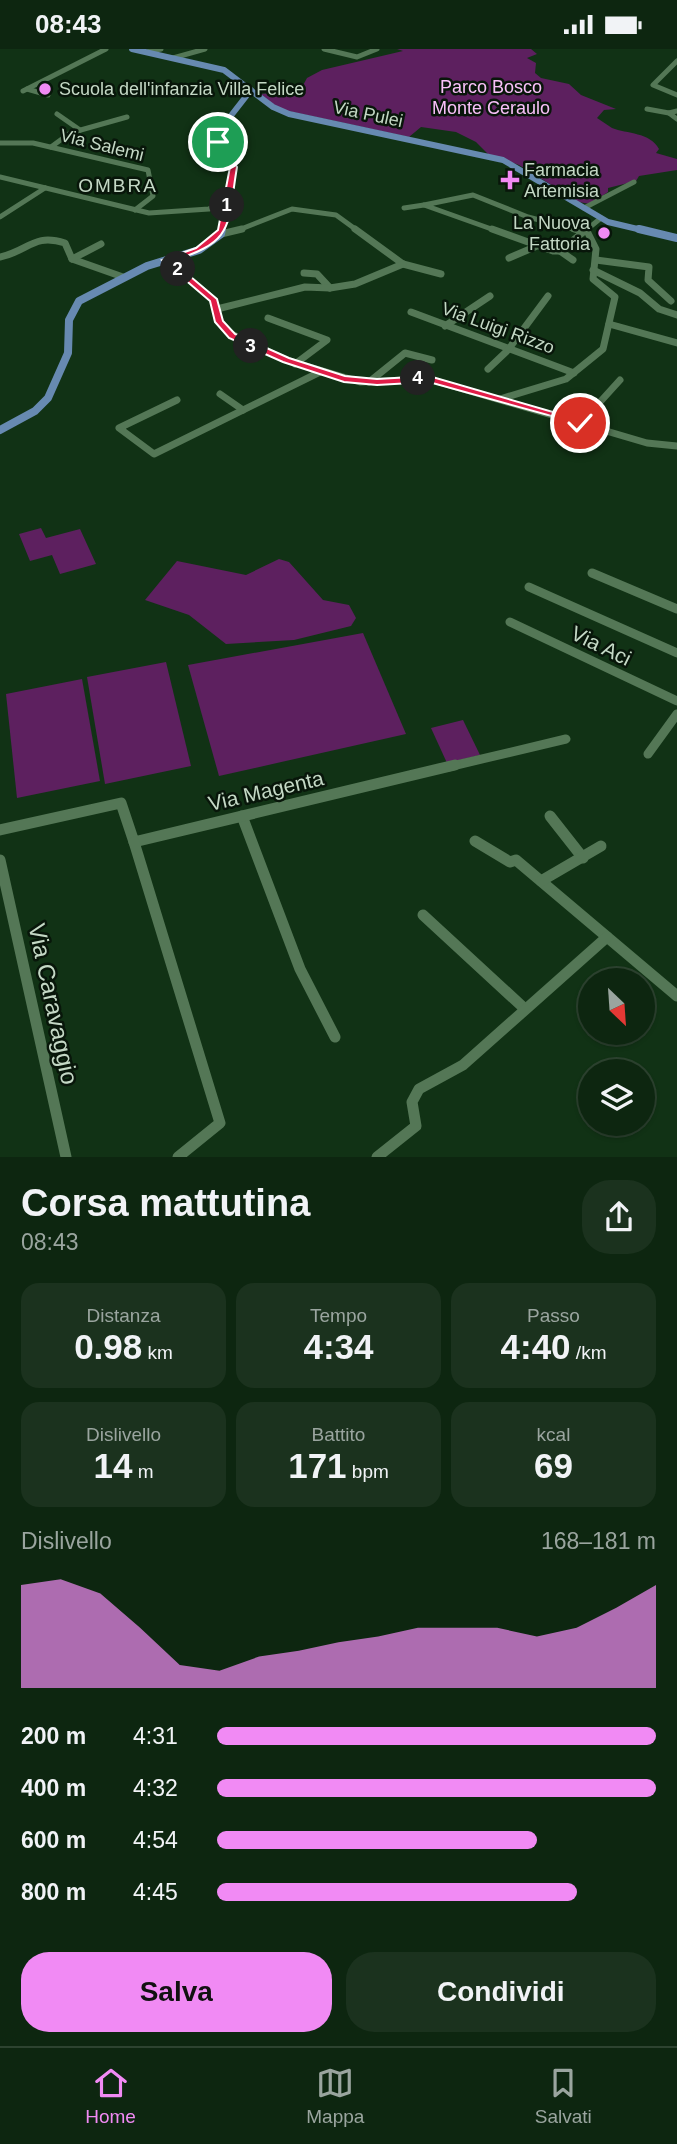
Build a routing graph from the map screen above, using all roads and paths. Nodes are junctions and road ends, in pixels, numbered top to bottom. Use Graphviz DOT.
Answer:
graph roads {
  1 [pos="106,49"];
  2 [pos="132,49"];
  3 [pos="205,49"];
  4 [pos="326,49"];
  5 [pos="377,49"];
  6 [pos="160,51"];
  7 [pos="173,58"];
  8 [pos="677,61"];
  9 [pos="251,90"];
  10 [pos="48,95"];
  11 [pos="677,95"];
  12 [pos="262,99"];
  13 [pos="247,101"];
  14 [pos="647,109"];
  15 [pos="677,111"];
  16 [pos="668,113"];
  17 [pos="57,114"];
  18 [pos="127,117"];
  19 [pos="677,119"];
  20 [pos="80,130"];
  21 [pos="0,143"];
  22 [pos="51,147"];
  23 [pos="0,177"];
  24 [pos="634,182"];
  25 [pos="45,188"];
  26 [pos="228,198"];
  27 [pos="424,205"];
  28 [pos="404,208"];
  29 [pos="584,208"];
  30 [pos="135,210"];
  31 [pos="0,217"];
  32 [pos="602,219"];
  33 [pos="583,232"];
  34 [pos="221,234"];
  35 [pos="677,237"];
  36 [pos="101,244"];
  37 [pos="537,246"];
  38 [pos="0,250"];
  39 [pos="560,251"];
  40 [pos="16,253"];
  41 [pos="0,257"];
  42 [pos="509,258"];
  43 [pos="72,259"];
  44 [pos="166,260"];
  45 [pos="573,260"];
  46 [pos="596,260"];
  47 [pos="403,264"];
  48 [pos="593,269"];
  49 [pos="304,272"];
  50 [pos="441,274"];
  51 [pos="123,277"];
  52 [pos="330,288"];
  53 [pos="490,296"];
  54 [pos="548,296"];
  55 [pos="671,301"];
  56 [pos="217,309"];
  57 [pos="411,312"];
  58 [pos="677,315"];
  59 [pos="268,318"];
  60 [pos="609,324"];
  61 [pos="445,326"];
  62 [pos="677,343"];
  63 [pos="508,350"];
  64 [pos="432,360"];
  65 [pos="295,363"];
  66 [pos="488,369"];
  67 [pos="320,372"];
  68 [pos="574,373"];
  69 [pos="620,380"];
  70 [pos="369,382"];
  71 [pos="219,394"];
  72 [pos="498,399"];
  73 [pos="177,400"];
  74 [pos="243,410"];
  75 [pos="580,423"];
  76 [pos="0,430"];
  77 [pos="677,446"];
  78 [pos="592,573"];
  79 [pos="530,587"];
  80 [pos="677,609"];
  81 [pos="510,622"];
  82 [pos="677,653"];
  83 [pos="677,701"];
  84 [pos="677,714"];
  85 [pos="566,739"];
  86 [pos="648,754"];
  87 [pos="242,816"];
  88 [pos="550,816"];
  89 [pos="0,830"];
  90 [pos="475,841"];
  91 [pos="134,842"];
  92 [pos="601,846"];
  93 [pos="583,859"];
  94 [pos="0,860"];
  95 [pos="541,881"];
  96 [pos="423,915"];
  97 [pos="607,937"];
  98 [pos="677,996"];
  99 [pos="525,1009"];
  100 [pos="335,1037"];
  101 [pos="66,1157"];
  102 [pos="178,1157"];
  103 [pos="377,1157"];
  1 -- 10 [label="street"];
  2 -- 6 [label="main road, Via Pulei"];
  3 -- 7 [label="street"];
  4 -- 5 [label="street"];
  6 -- 7 [label="main road, Via Pulei"];
  7 -- 9 [label="main road, Via Pulei"];
  8 -- 11 [label="street"];
  9 -- 12 [label="main road, Via Pulei"];
  9 -- 13 [label="main road"];
  12 -- 13 [label="main road"];
  12 -- 29 [label="main road, Via Pulei"];
  13 -- 26 [label="main road"];
  14 -- 16 [label="street"];
  15 -- 16 [label="street"];
  16 -- 19 [label="street"];
  17 -- 20 [label="street"];
  18 -- 20 [label="street"];
  20 -- 22 [label="street"];
  21 -- 22 [label="street, Via Salemi"];
  22 -- 30 [label="street, Via Salemi"];
  23 -- 25 [label="street"];
  24 -- 29 [label="street"];
  25 -- 30 [label="street"];
  25 -- 31 [label="street"];
  26 -- 30 [label="street"];
  26 -- 34 [label="main road"];
  27 -- 28 [label="street"];
  27 -- 33 [label="street"];
  27 -- 37 [label="street"];
  29 -- 32 [label="main road, Via Pulei"];
  32 -- 33 [label="street"];
  32 -- 35 [label="main road, Via Pulei"];
  33 -- 39 [label="street"];
  33 -- 46 [label="street"];
  34 -- 44 [label="main road"];
  34 -- 47 [label="street"];
  36 -- 43 [label="street"];
  37 -- 39 [label="street"];
  37 -- 42 [label="street"];
  38 -- 40 [label="street"];
  39 -- 45 [label="street"];
  40 -- 41 [label="street"];
  40 -- 43 [label="street"];
  43 -- 51 [label="street"];
  44 -- 51 [label="main road"];
  44 -- 56 [label="street"];
  46 -- 48 [label="street"];
  46 -- 55 [label="street"];
  47 -- 50 [label="street"];
  47 -- 52 [label="street"];
  48 -- 58 [label="street"];
  48 -- 60 [label="street"];
  49 -- 52 [label="street"];
  51 -- 76 [label="main road"];
  52 -- 56 [label="street"];
  53 -- 61 [label="street"];
  54 -- 63 [label="street"];
  56 -- 65 [label="street"];
  57 -- 61 [label="street, Via Luigi Rizzo"];
  59 -- 65 [label="street"];
  60 -- 62 [label="street"];
  60 -- 68 [label="street"];
  61 -- 63 [label="street, Via Luigi Rizzo"];
  63 -- 66 [label="street"];
  63 -- 68 [label="street, Via Luigi Rizzo"];
  64 -- 70 [label="street"];
  65 -- 67 [label="street"];
  67 -- 70 [label="street"];
  67 -- 74 [label="street"];
  68 -- 72 [label="street"];
  69 -- 75 [label="street"];
  70 -- 72 [label="street"];
  71 -- 74 [label="street"];
  72 -- 75 [label="street"];
  73 -- 74 [label="street"];
  75 -- 77 [label="street"];
  78 -- 80 [label="street"];
  79 -- 82 [label="street"];
  81 -- 83 [label="street, Via Aci"];
  84 -- 86 [label="street"];
  85 -- 87 [label="street, Via Magenta"];
  87 -- 91 [label="street, Via Magenta"];
  87 -- 100 [label="street"];
  88 -- 93 [label="street"];
  89 -- 91 [label="street"];
  90 -- 95 [label="street"];
  91 -- 102 [label="street"];
  92 -- 93 [label="street"];
  93 -- 95 [label="street"];
  94 -- 101 [label="street, Via Caravaggio"];
  95 -- 97 [label="street"];
  96 -- 99 [label="street"];
  97 -- 98 [label="street"];
  97 -- 99 [label="street"];
  99 -- 103 [label="street"];
}
